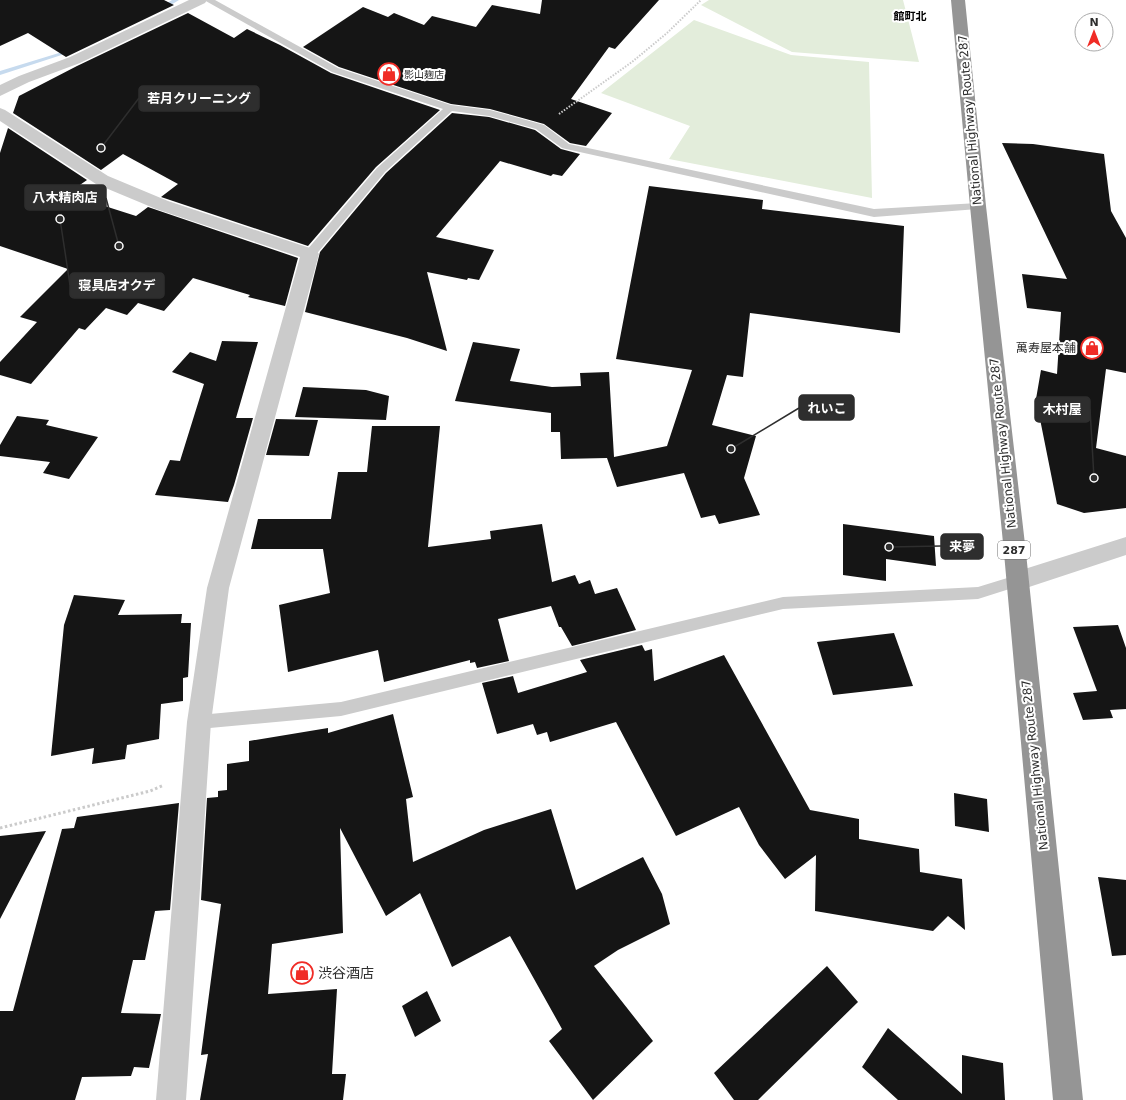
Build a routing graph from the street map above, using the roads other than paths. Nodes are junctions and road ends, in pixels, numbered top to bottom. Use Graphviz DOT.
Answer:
graph roads {
  1 [pos="200,0"];
  2 [pos="208,0"];
  3 [pos="958,0"];
  4 [pos="0,91"];
  5 [pos="450,108"];
  6 [pos="1,116"];
  7 [pos="978,206"];
  8 [pos="310,254"];
  9 [pos="1126,546"];
  10 [pos="1017,581"];
  11 [pos="199,722"];
  12 [pos="172,1100"];
  13 [pos="1068,1100"];
  1 -- 4 [label="street"];
  2 -- 5 [label="lane"];
  3 -- 7 [label="highway, National Highway Route 287 / 287"];
  5 -- 7 [label="lane"];
  5 -- 8 [label="lane"];
  6 -- 8 [label="street"];
  7 -- 10 [label="highway, National Highway Route 287 / 287"];
  8 -- 11 [label="street"];
  9 -- 10 [label="street"];
  10 -- 11 [label="lane"];
  10 -- 13 [label="highway, National Highway Route 287 / 287"];
  11 -- 12 [label="street"];
}
